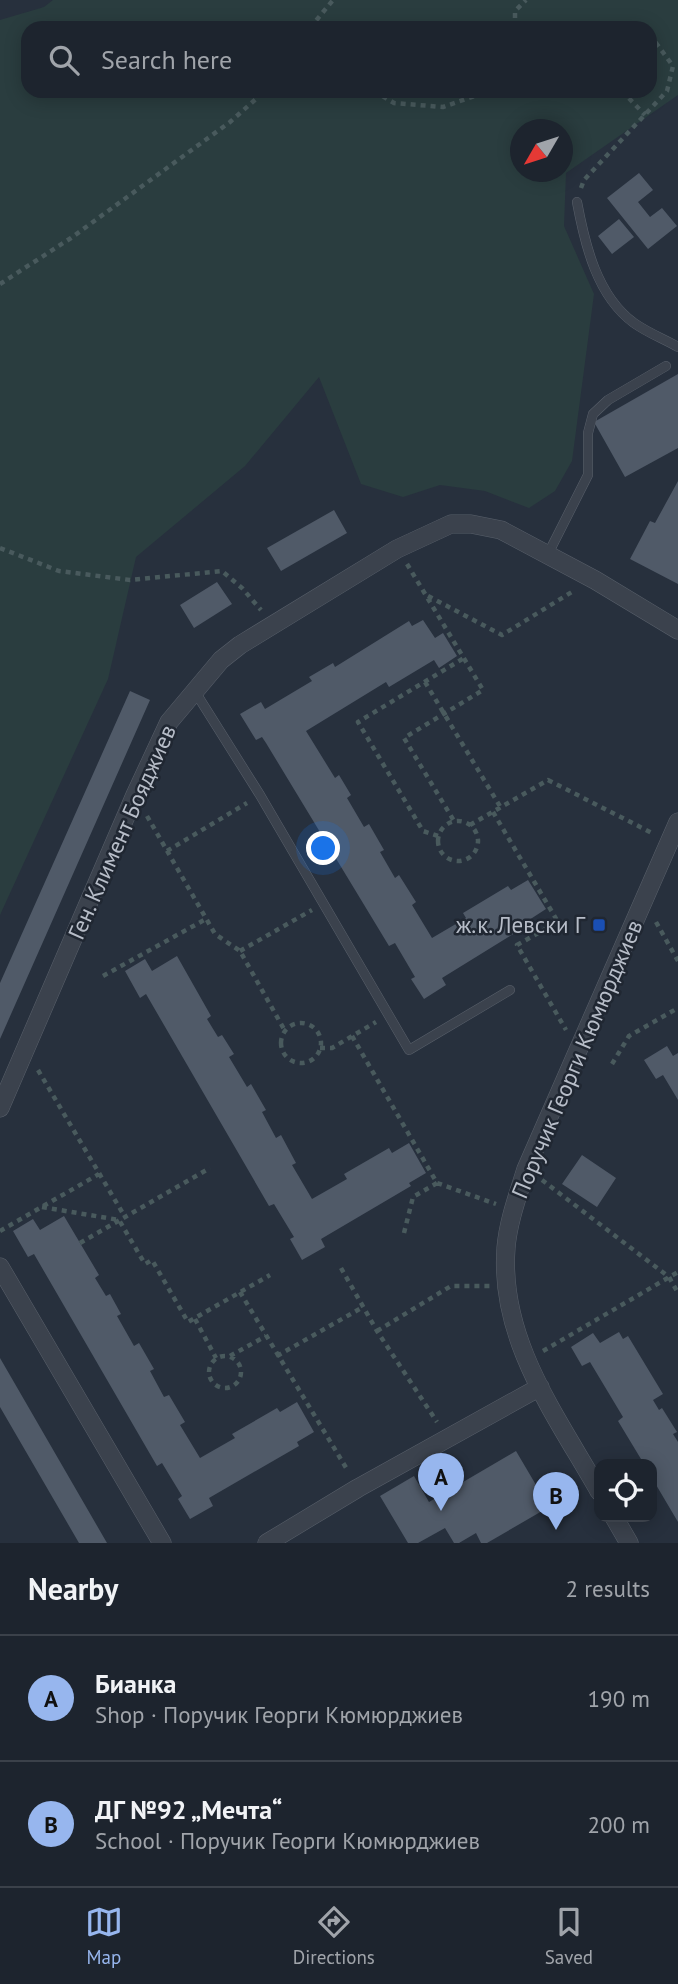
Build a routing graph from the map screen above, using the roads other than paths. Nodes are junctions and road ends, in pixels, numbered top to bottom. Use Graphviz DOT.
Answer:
graph roads {
  1 [pos="577,202"];
  2 [pos="678,347"];
  3 [pos="666,366"];
  4 [pos="548,554"];
  5 [pos="678,630"];
  6 [pos="194,690"];
  7 [pos="678,822"];
  8 [pos="510,990"];
  9 [pos="0,1108"];
  10 [pos="0,1267"];
  11 [pos="540,1387"];
  12 [pos="594,1482"];
  13 [pos="617,1522"];
  14 [pos="162,1543"];
  15 [pos="267,1543"];
  16 [pos="629,1543"];
  1 -- 2 [label="lane"];
  3 -- 4 [label="lane"];
  4 -- 5 [label="street, Ген. Климент Бояджиев"];
  4 -- 6 [label="street, Ген. Климент Бояджиев"];
  6 -- 8 [label="lane"];
  6 -- 9 [label="street, Ген. Климент Бояджиев"];
  7 -- 11 [label="street, Поручик Георги Кюмюрджиев"];
  10 -- 14 [label="street"];
  11 -- 12 [label="street, Поручик Георги Кюмюрджиев"];
  11 -- 15 [label="street"];
  13 -- 16 [label="street"];
}
